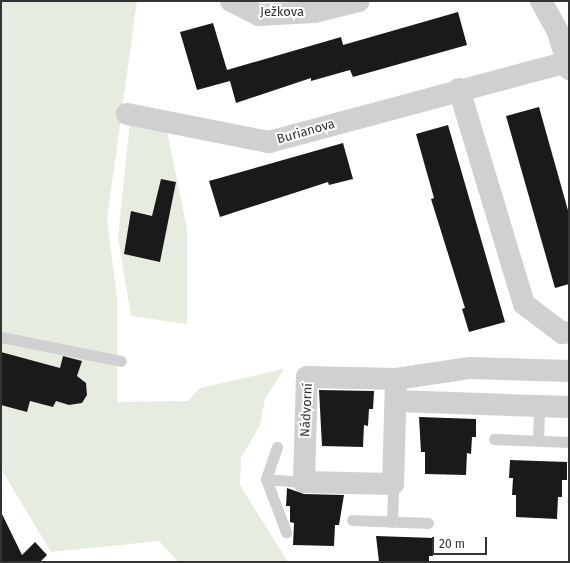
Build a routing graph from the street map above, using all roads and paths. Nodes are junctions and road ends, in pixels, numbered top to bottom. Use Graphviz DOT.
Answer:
graph roads {
  1 [pos="231,1"];
  2 [pos="359,1"];
  3 [pos="541,1"];
  4 [pos="568,66"];
  5 [pos="459,89"];
  6 [pos="127,114"];
  7 [pos="569,332"];
  8 [pos="1,337"];
  9 [pos="122,361"];
  10 [pos="569,371"];
  11 [pos="396,379"];
  12 [pos="396,401"];
  13 [pos="539,406"];
  14 [pos="569,407"];
  15 [pos="494,439"];
  16 [pos="538,441"];
  17 [pos="569,442"];
  18 [pos="277,447"];
  19 [pos="266,479"];
  20 [pos="304,482"];
  21 [pos="393,484"];
  22 [pos="352,520"];
  23 [pos="392,522"];
  24 [pos="428,523"];
  25 [pos="286,532"];
  1 -- 2 [label="street, Ježkova"];
  3 -- 4 [label="street"];
  4 -- 5 [label="street, Burianova"];
  5 -- 6 [label="street, Burianova"];
  5 -- 7 [label="street"];
  8 -- 9 [label="lane"];
  10 -- 11 [label="street, Nádvorní"];
  11 -- 12 [label="street"];
  11 -- 20 [label="street, Nádvorní"];
  12 -- 13 [label="street"];
  12 -- 21 [label="street"];
  13 -- 14 [label="street"];
  13 -- 16 [label="lane"];
  15 -- 16 [label="lane"];
  16 -- 17 [label="lane"];
  18 -- 19 [label="lane"];
  19 -- 20 [label="lane"];
  19 -- 25 [label="lane"];
  20 -- 21 [label="street"];
  21 -- 23 [label="lane"];
  22 -- 23 [label="lane"];
  23 -- 24 [label="lane"];
}
